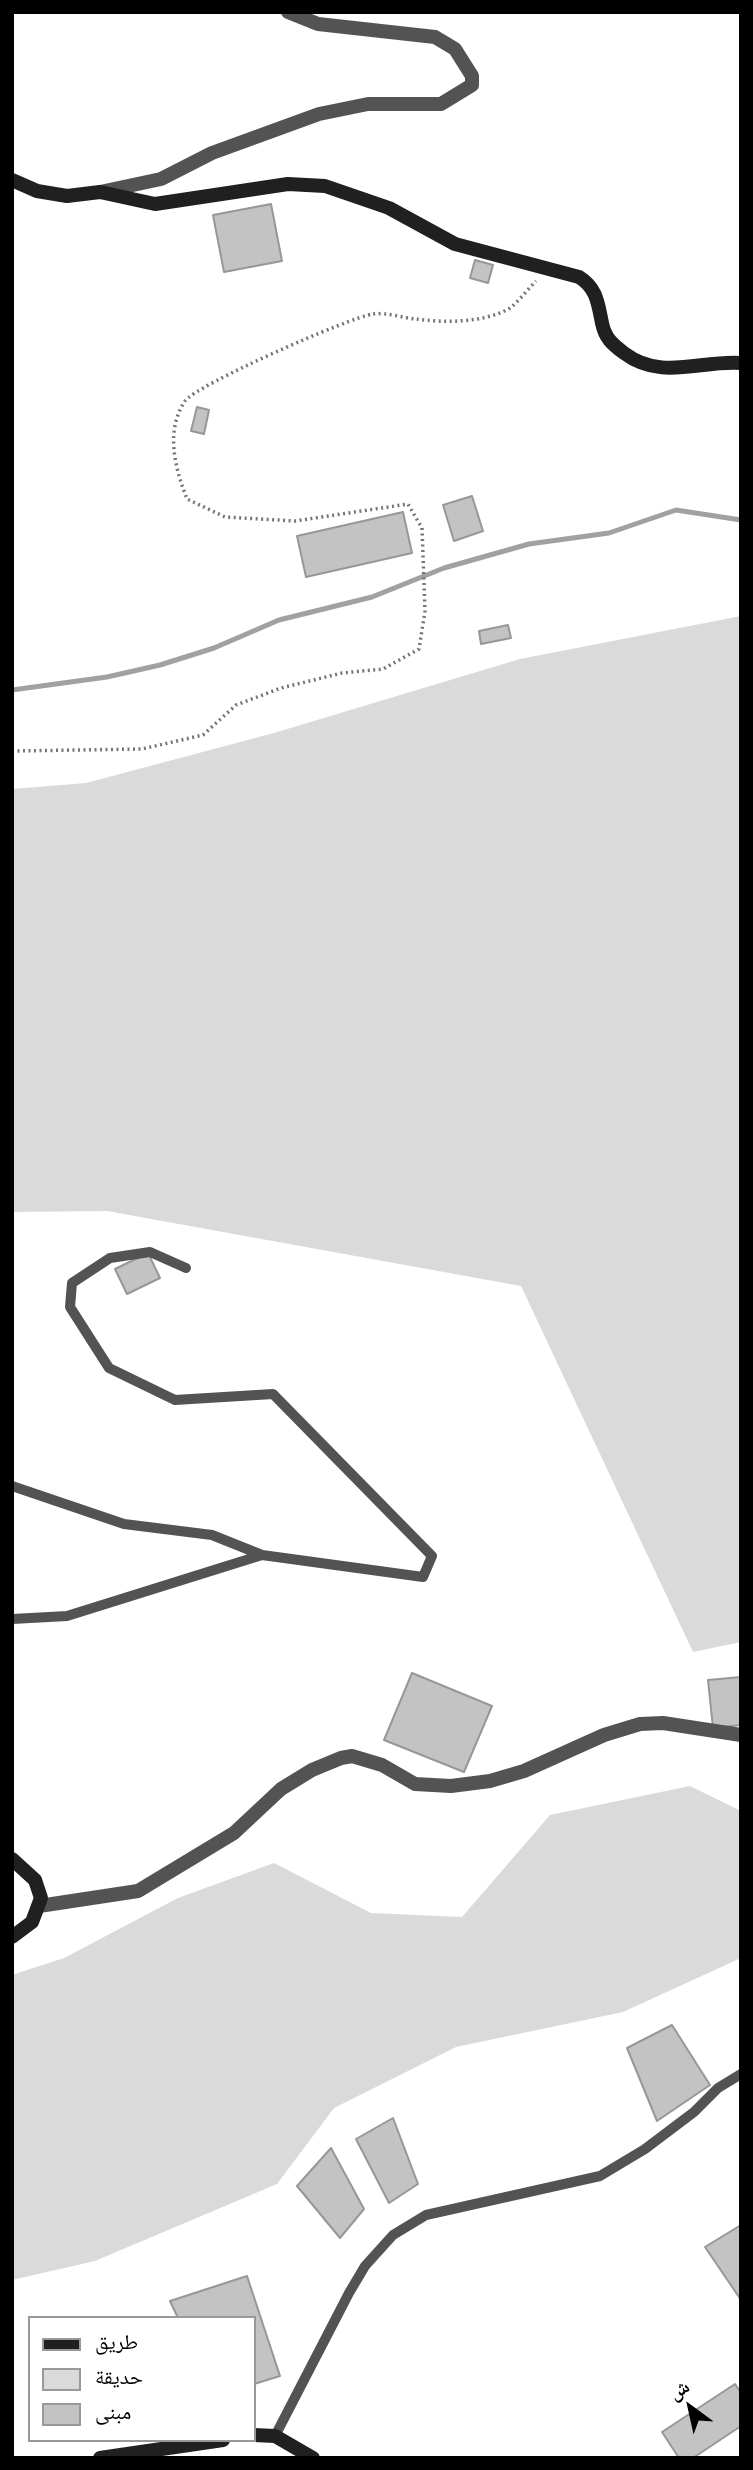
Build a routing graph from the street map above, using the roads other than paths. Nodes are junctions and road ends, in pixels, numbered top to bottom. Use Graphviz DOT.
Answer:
graph roads {
  1 [pos="288,12"];
  2 [pos="12,180"];
  3 [pos="100,192"];
  4 [pos="741,363"];
  5 [pos="186,1268"];
  6 [pos="12,1486"];
  7 [pos="262,1555"];
  8 [pos="12,1619"];
  9 [pos="741,1735"];
  10 [pos="12,1859"];
  11 [pos="39,1906"];
  12 [pos="12,1937"];
  13 [pos="741,2074"];
  14 [pos="256,2435"];
  15 [pos="275,2436"];
  16 [pos="209,2442"];
  17 [pos="100,2458"];
  18 [pos="313,2458"];
  1 -- 3 [label="street"];
  2 -- 3 [label="street"];
  3 -- 4 [label="street"];
  5 -- 7 [label="lane"];
  6 -- 7 [label="lane"];
  7 -- 8 [label="lane"];
  9 -- 11 [label="street"];
  10 -- 11 [label="street"];
  11 -- 12 [label="street"];
  13 -- 15 [label="lane"];
  14 -- 15 [label="street"];
  15 -- 18 [label="street"];
  16 -- 17 [label="street"];
}
